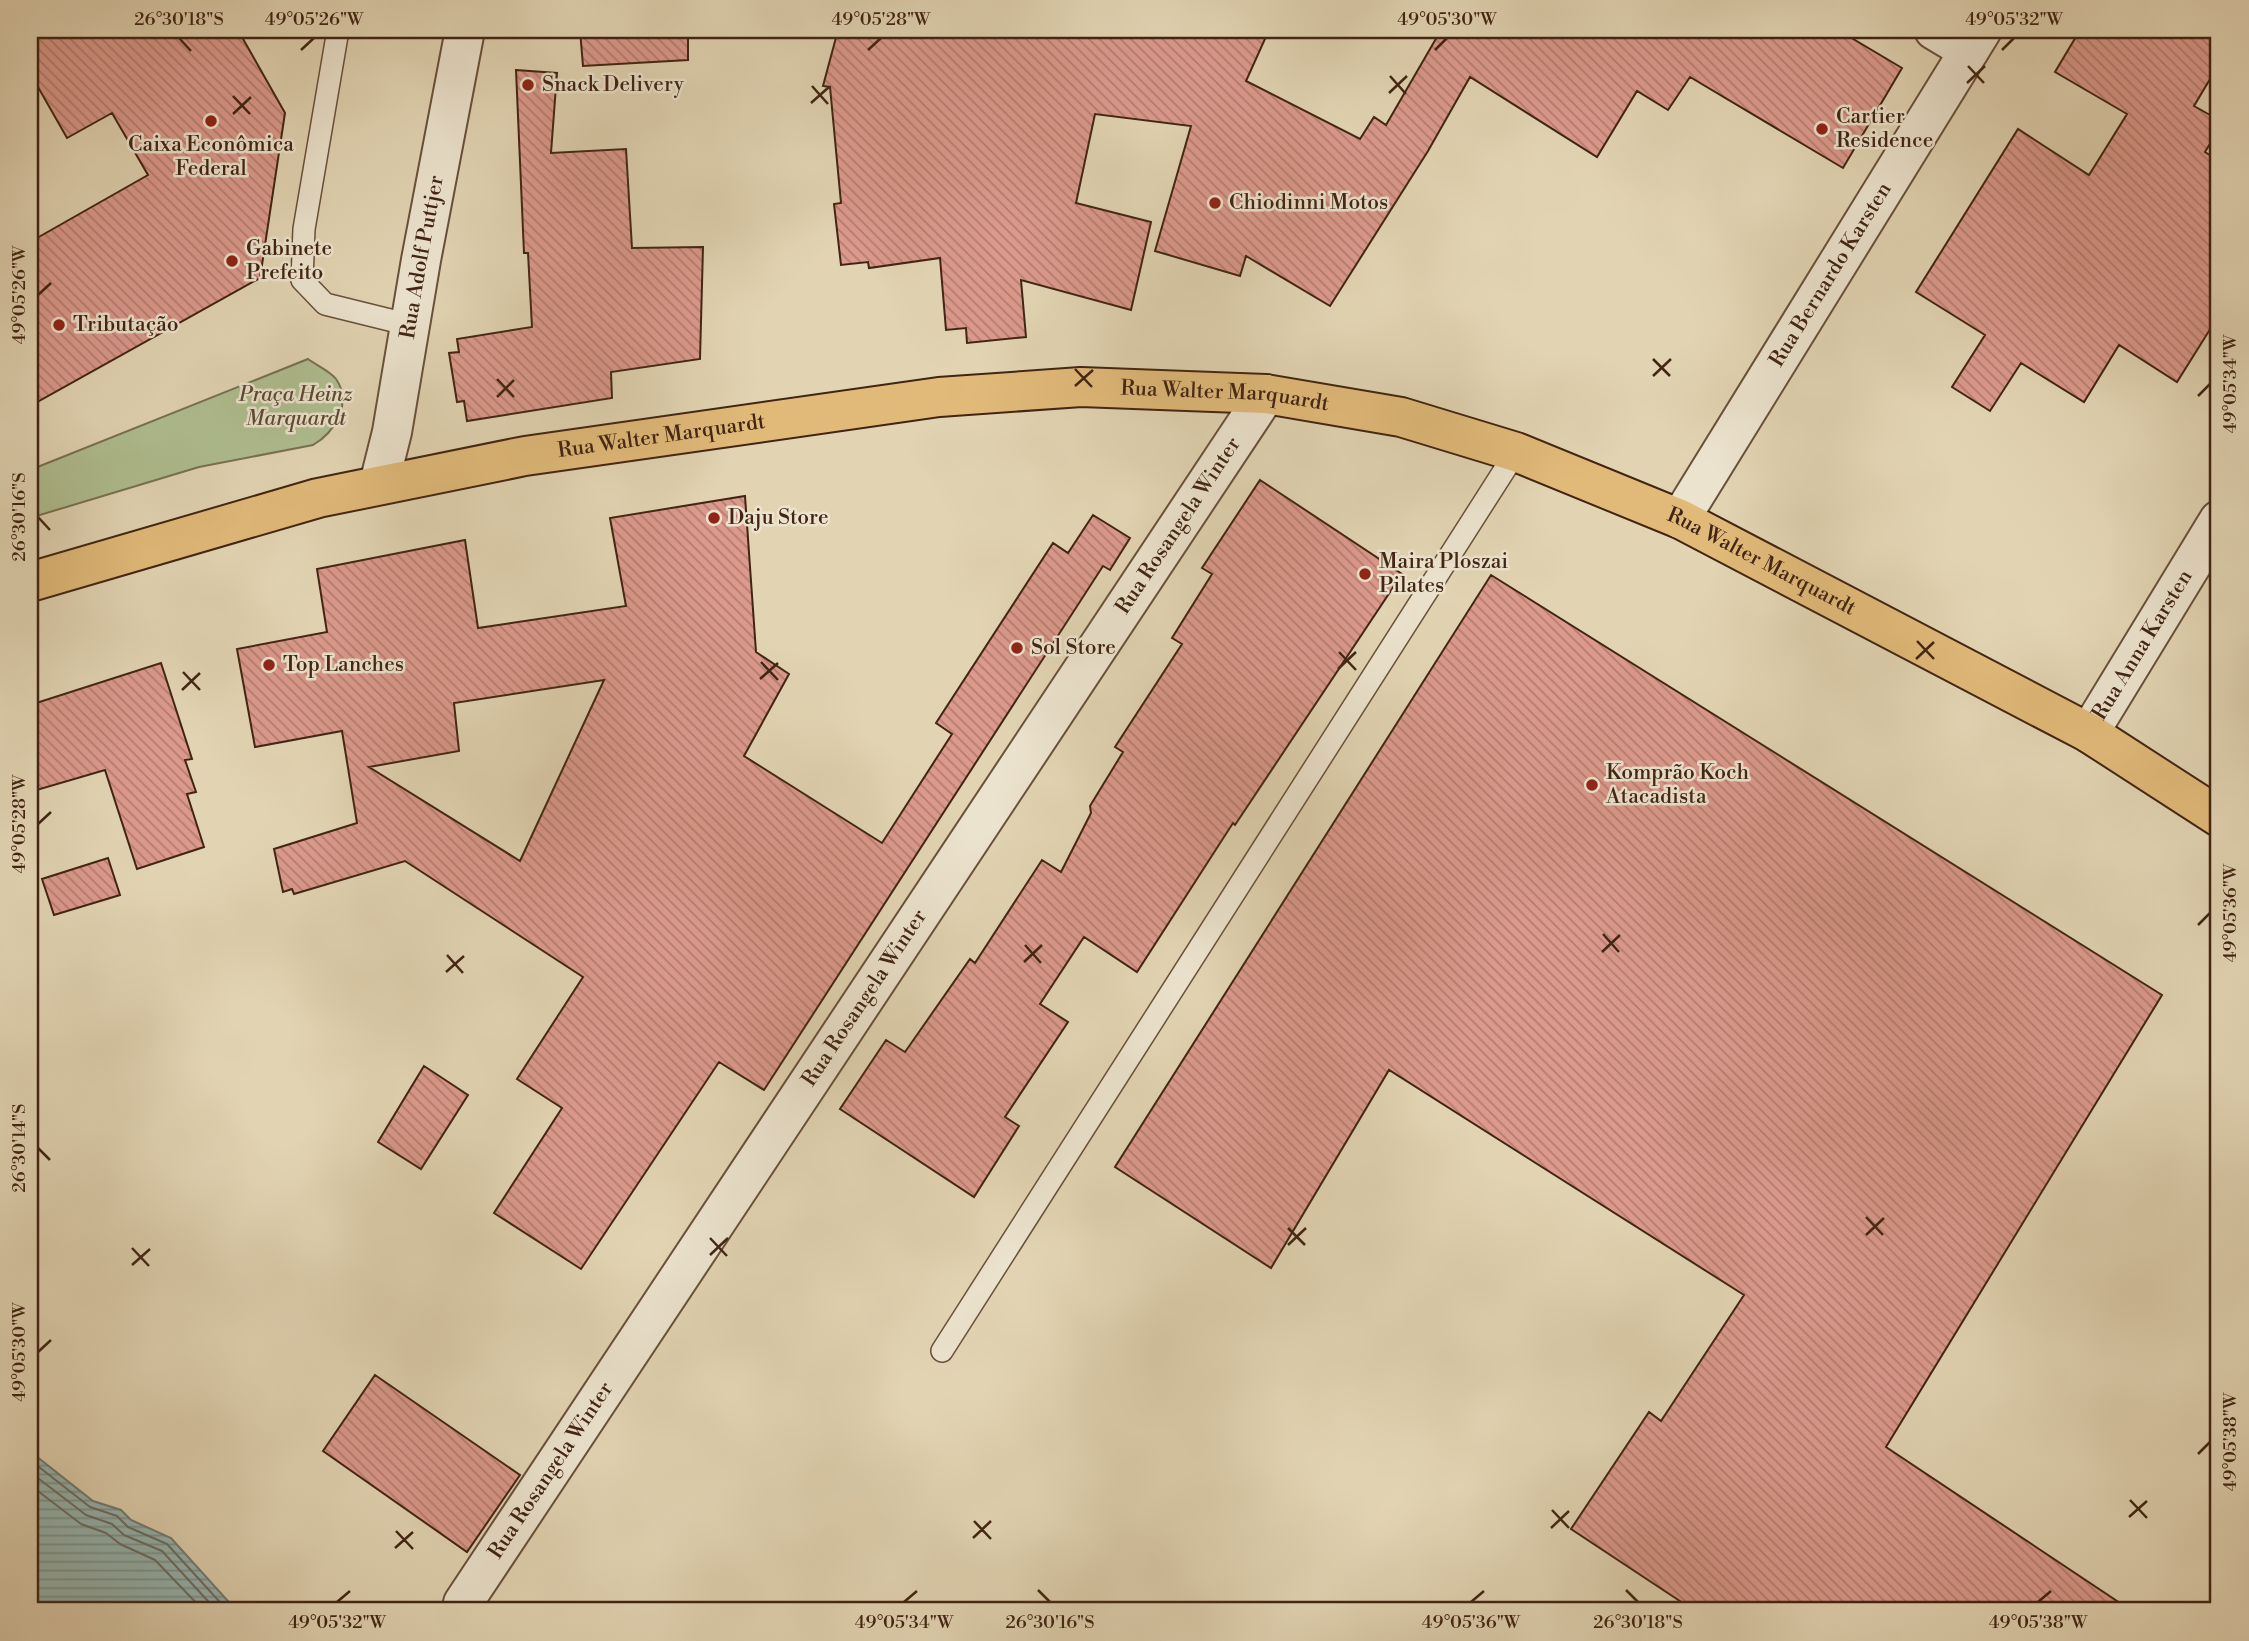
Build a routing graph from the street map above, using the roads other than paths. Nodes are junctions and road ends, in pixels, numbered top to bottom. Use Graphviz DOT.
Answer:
graph roads {
  1 [pos="338,30"];
  2 [pos="466,30"];
  3 [pos="1934,30"];
  4 [pos="1976,40"];
  5 [pos="410,325"];
  6 [pos="1266,394"];
  7 [pos="1516,452"];
  8 [pos="379,484"];
  9 [pos="1680,519"];
  10 [pos="2219,520"];
  11 [pos="30,582"];
  12 [pos="2089,733"];
  13 [pos="2219,817"];
  14 [pos="942,1351"];
  15 [pos="463,1603"];
  1 -- 5 [label="lane"];
  2 -- 5 [label="street, Rua Adolf Puttjer"];
  3 -- 4 [label="street"];
  4 -- 9 [label="street, Rua Bernardo Karsten"];
  5 -- 8 [label="street, Rua Adolf Puttjer"];
  6 -- 7 [label="main road, Rua Walter Marquardt"];
  6 -- 8 [label="main road, Rua Walter Marquardt"];
  6 -- 15 [label="street, Rua Rosangela Winter"];
  7 -- 9 [label="main road, Rua Walter Marquardt"];
  7 -- 14 [label="lane"];
  8 -- 11 [label="main road, Rua Walter Marquardt"];
  9 -- 12 [label="main road, Rua Walter Marquardt"];
  10 -- 12 [label="street, Rua Anna Karsten"];
  12 -- 13 [label="main road, Rua Walter Marquardt"];
}
